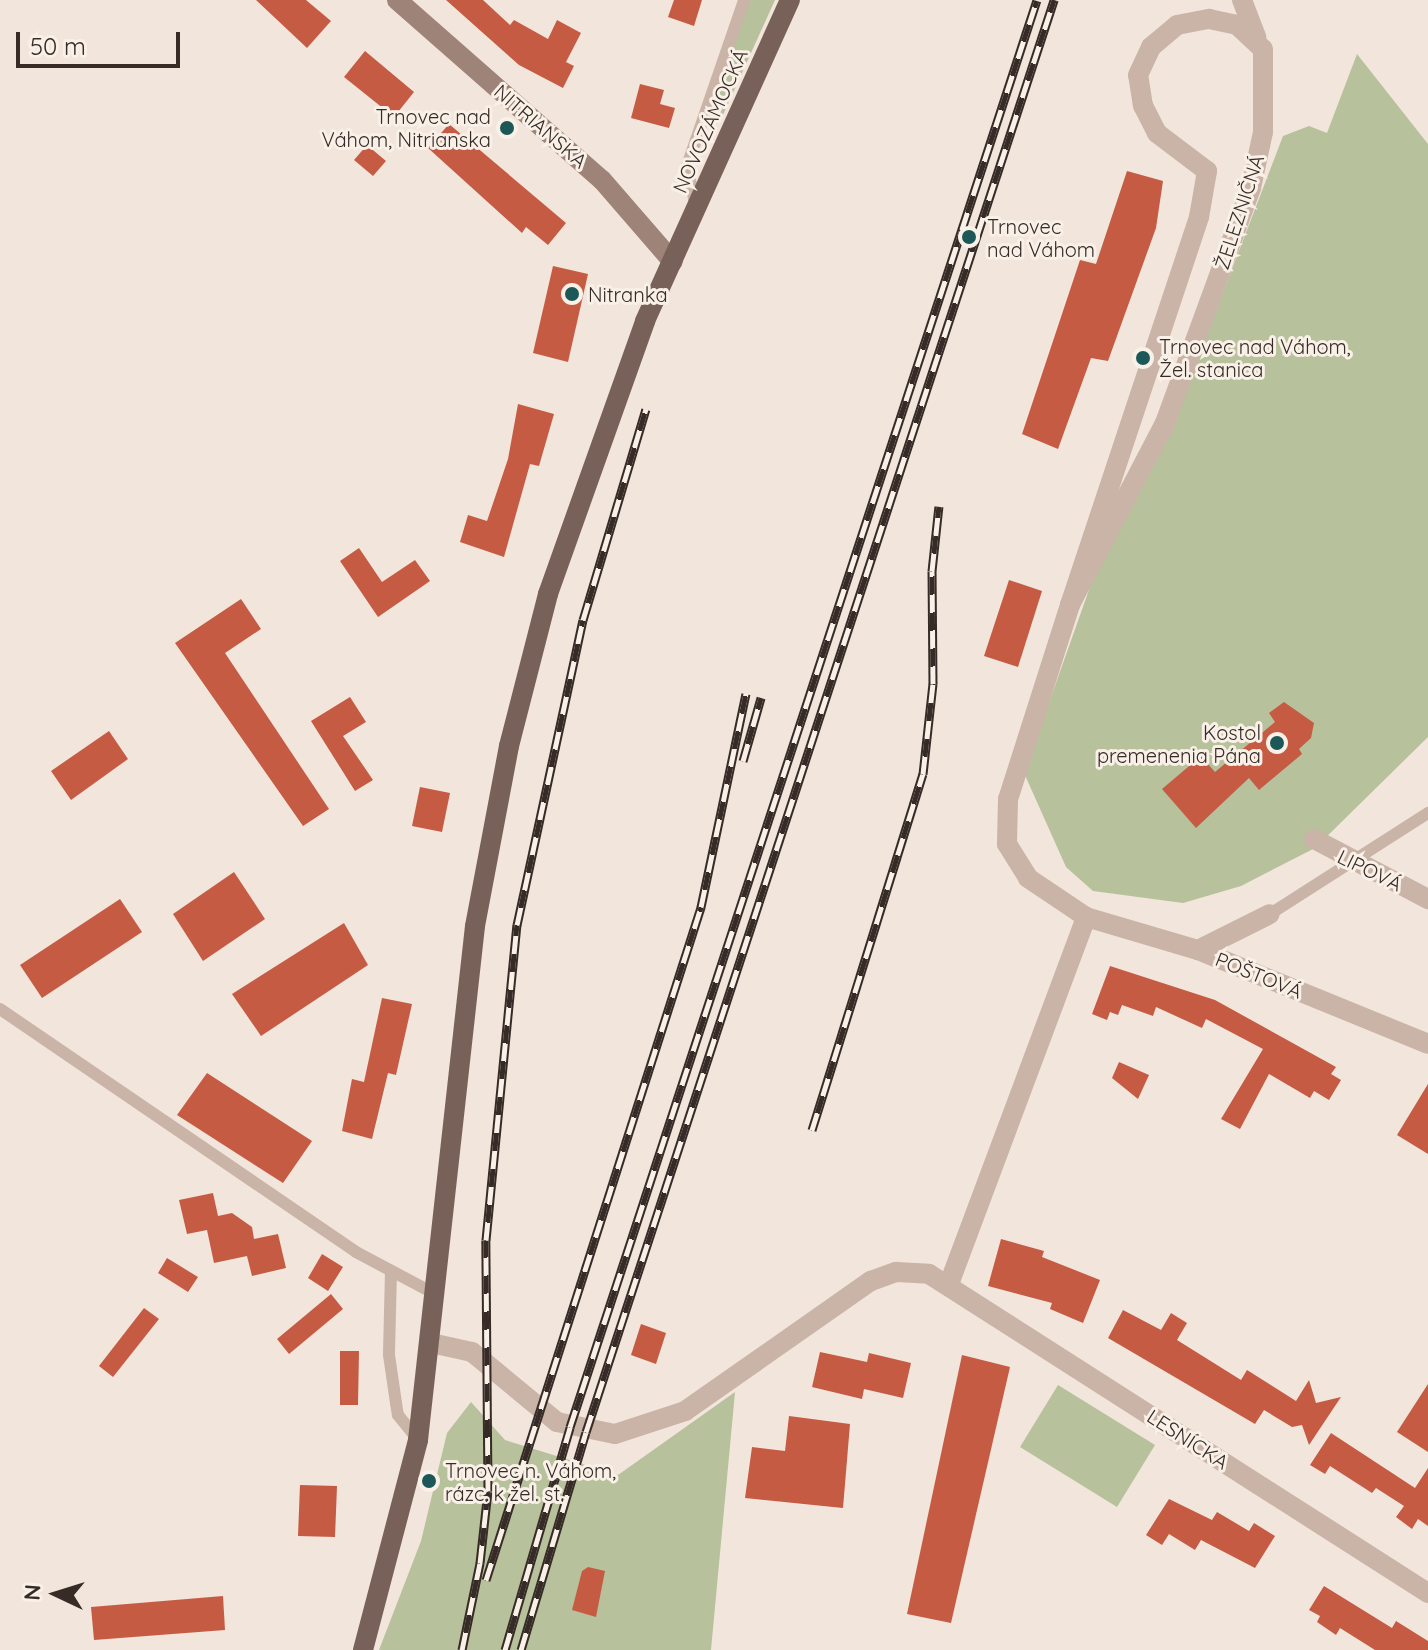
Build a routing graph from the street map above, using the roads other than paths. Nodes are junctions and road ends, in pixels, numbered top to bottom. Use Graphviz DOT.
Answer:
graph roads {
  1 [pos="397,0"];
  2 [pos="744,0"];
  3 [pos="790,0"];
  4 [pos="1242,0"];
  5 [pos="1263,49"];
  6 [pos="697,211"];
  7 [pos="673,262"];
  8 [pos="1070,605"];
  9 [pos="1428,813"];
  10 [pos="1314,839"];
  11 [pos="1351,861"];
  12 [pos="1428,899"];
  13 [pos="1270,914"];
  14 [pos="1086,917"];
  15 [pos="1198,950"];
  16 [pos="0,1009"];
  17 [pos="1428,1044"];
  18 [pos="391,1271"];
  19 [pos="949,1284"];
  20 [pos="435,1294"];
  21 [pos="431,1343"];
  22 [pos="418,1440"];
  23 [pos="1428,1593"];
  24 [pos="363,1650"];
  1 -- 7 [label="main road, NITRIANSKA"];
  2 -- 6 [label="lane"];
  3 -- 6 [label="main road, NOVOZÁMOCKÁ"];
  4 -- 5 [label="street"];
  5 -- 8 [label="street, ŽELEZNIČNÁ"];
  5 -- 8 [label="street, ŽELEZNIČNÁ"];
  6 -- 7 [label="main road, NOVOZÁMOCKÁ"];
  7 -- 20 [label="main road, NOVOZÁMOCKÁ"];
  8 -- 14 [label="street, ŽELEZNIČNÁ"];
  9 -- 11 [label="lane"];
  10 -- 11 [label="street, LIPOVÁ"];
  11 -- 12 [label="street, LIPOVÁ"];
  11 -- 13 [label="lane"];
  13 -- 15 [label="street"];
  14 -- 15 [label="street, POŠTOVÁ"];
  14 -- 19 [label="street"];
  15 -- 17 [label="street, POŠTOVÁ"];
  16 -- 18 [label="lane"];
  18 -- 20 [label="lane"];
  18 -- 22 [label="lane"];
  19 -- 21 [label="street, LESNÍCKA"];
  19 -- 23 [label="street, LESNÍCKA"];
  20 -- 21 [label="main road, NOVOZÁMOCKÁ"];
  21 -- 22 [label="main road, NOVOZÁMOCKÁ"];
  22 -- 24 [label="main road, NOVOZÁMOCKÁ"];
}
